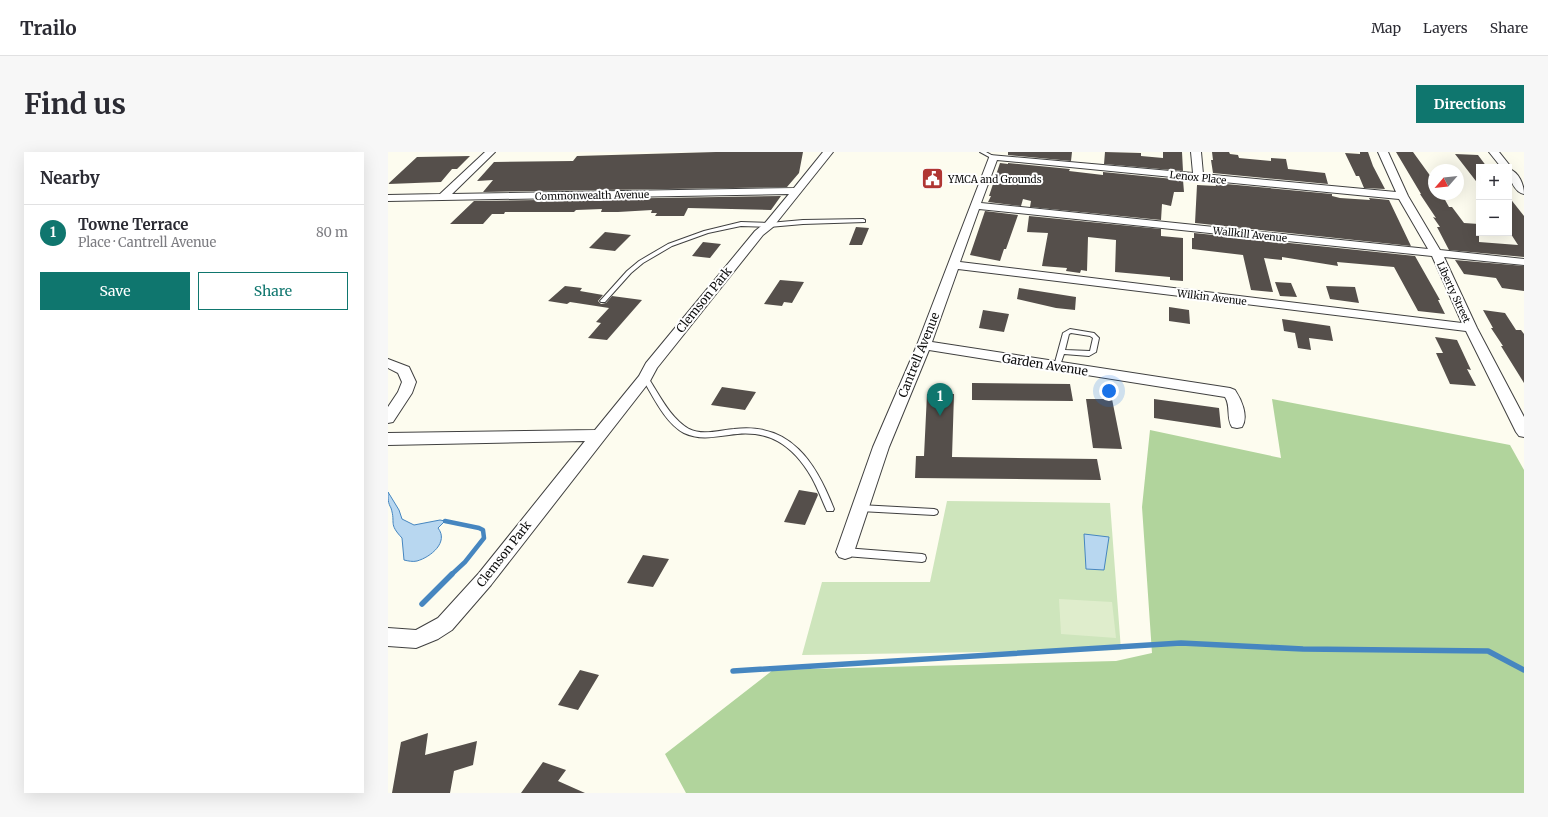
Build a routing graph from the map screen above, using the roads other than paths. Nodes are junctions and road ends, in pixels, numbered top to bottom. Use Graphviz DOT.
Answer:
graph roads {
  1 [pos="490,152"];
  2 [pos="828,152"];
  3 [pos="1196,152"];
  4 [pos="1383,152"];
  5 [pos="1494,152"];
  6 [pos="987,154"];
  7 [pos="1028,156"];
  8 [pos="1504,164"];
  9 [pos="1512,176"];
  10 [pos="1198,177"];
  11 [pos="797,191"];
  12 [pos="1524,192"];
  13 [pos="1404,196"];
  14 [pos="443,197"];
  15 [pos="388,198"];
  16 [pos="976,206"];
  17 [pos="863,221"];
  18 [pos="769,225"];
  19 [pos="1436,253"];
  20 [pos="1524,262"];
  21 [pos="953,265"];
  22 [pos="602,301"];
  23 [pos="1471,328"];
  24 [pos="924,345"];
  25 [pos="1060,352"];
  26 [pos="388,363"];
  27 [pos="1057,366"];
  28 [pos="645,378"];
  29 [pos="388,418"];
  30 [pos="1237,423"];
  31 [pos="1524,432"];
  32 [pos="599,435"];
  33 [pos="388,438"];
  34 [pos="860,508"];
  35 [pos="830,509"];
  36 [pos="934,512"];
  37 [pos="845,552"];
  38 [pos="922,558"];
  39 [pos="388,637"];
  1 -- 14 [label="street"];
  2 -- 11 [label="street, Clemson Park"];
  3 -- 10 [label="street"];
  4 -- 13 [label="street, Liberty Street"];
  5 -- 8 [label="street"];
  6 -- 7 [label="street, Lenox Place"];
  6 -- 16 [label="street, Cantrell Avenue"];
  7 -- 10 [label="street, Lenox Place"];
  9 -- 12 [label="street"];
  10 -- 13 [label="street, Lenox Place"];
  11 -- 14 [label="street, Commonwealth Avenue"];
  11 -- 18 [label="street, Clemson Park"];
  13 -- 19 [label="street, Liberty Street"];
  14 -- 15 [label="street, Commonwealth Avenue"];
  16 -- 19 [label="street, Wallkill Avenue"];
  16 -- 21 [label="street, Cantrell Avenue"];
  17 -- 18 [label="lane"];
  18 -- 22 [label="lane"];
  18 -- 28 [label="street, Clemson Park"];
  19 -- 20 [label="street, Wallkill Avenue"];
  19 -- 23 [label="street, Liberty Street"];
  21 -- 23 [label="street, Wilkin Avenue"];
  21 -- 24 [label="street, Cantrell Avenue"];
  23 -- 31 [label="street, Liberty Street"];
  24 -- 27 [label="street, Garden Avenue"];
  24 -- 34 [label="street, Cantrell Avenue"];
  25 -- 25 [label="lane"];
  25 -- 27 [label="lane"];
  26 -- 29 [label="street"];
  27 -- 30 [label="street, Garden Avenue"];
  28 -- 32 [label="street, Clemson Park"];
  28 -- 35 [label="lane"];
  32 -- 33 [label="street"];
  32 -- 39 [label="street, Clemson Park"];
  34 -- 36 [label="lane"];
  34 -- 37 [label="street, Cantrell Avenue"];
  37 -- 38 [label="lane"];
}
